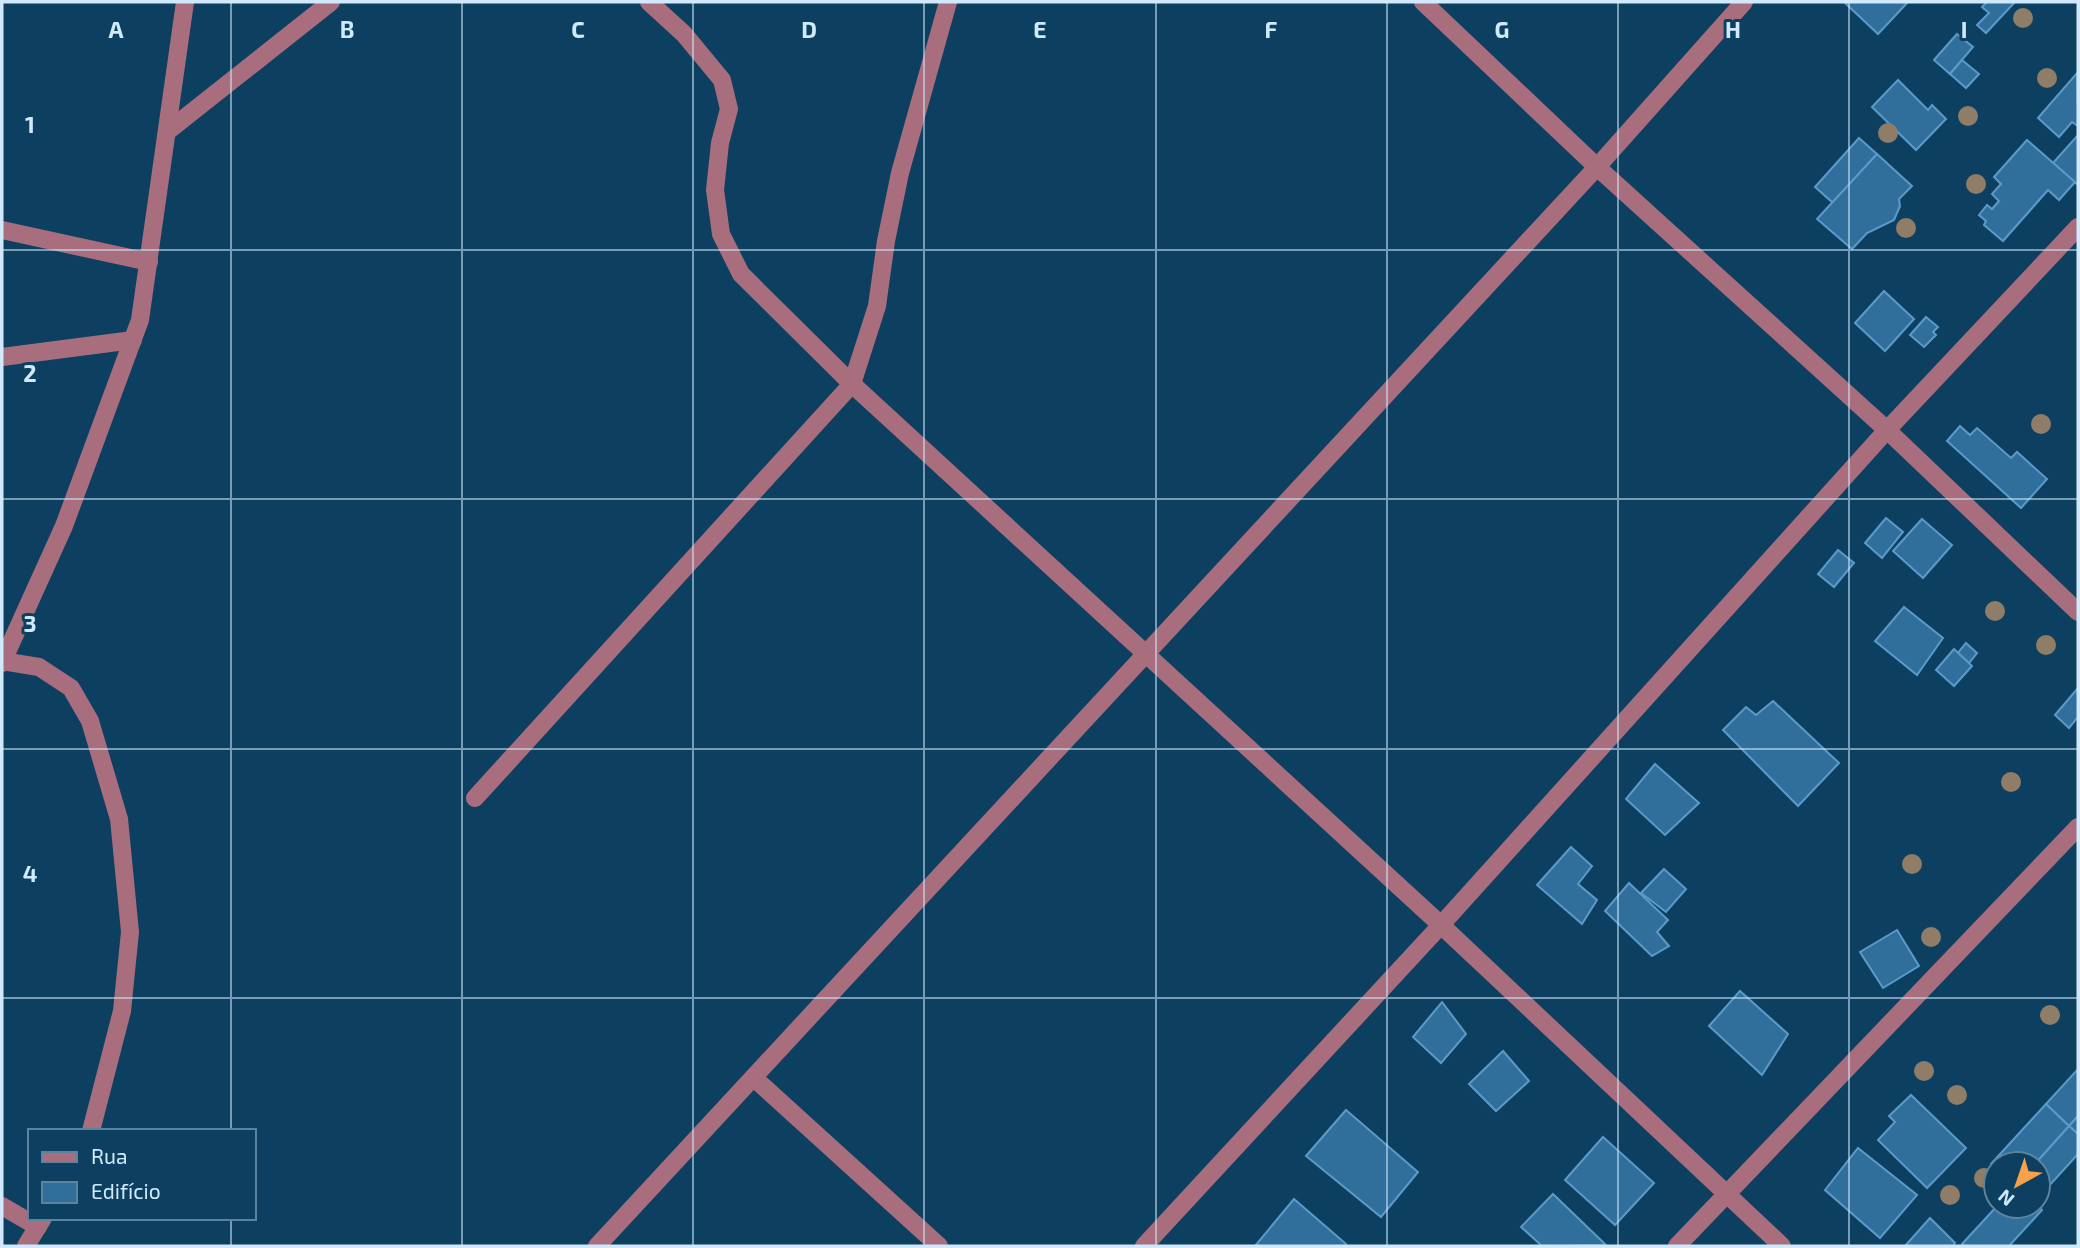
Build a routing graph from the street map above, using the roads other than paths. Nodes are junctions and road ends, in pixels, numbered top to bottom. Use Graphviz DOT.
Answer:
graph roads {
  1 [pos="185,2"];
  2 [pos="331,2"];
  3 [pos="649,2"];
  4 [pos="948,2"];
  5 [pos="1423,2"];
  6 [pos="1744,2"];
  7 [pos="168,131"];
  8 [pos="1597,167"];
  9 [pos="2078,227"];
  10 [pos="2,230"];
  11 [pos="149,262"];
  12 [pos="133,340"];
  13 [pos="2,357"];
  14 [pos="852,384"];
  15 [pos="1887,430"];
  16 [pos="2078,612"];
  17 [pos="1145,654"];
  18 [pos="2,662"];
  19 [pos="475,798"];
  20 [pos="2078,827"];
  21 [pos="1441,925"];
  22 [pos="754,1078"];
  23 [pos="92,1129"];
  24 [pos="1725,1194"];
  25 [pos="2,1206"];
  26 [pos="28,1217"];
  27 [pos="41,1223"];
  28 [pos="26,1246"];
  29 [pos="597,1246"];
  30 [pos="939,1246"];
  31 [pos="1144,1246"];
  32 [pos="1677,1246"];
  33 [pos="1783,1246"];
  1 -- 7 [label="street"];
  2 -- 7 [label="street"];
  3 -- 14 [label="street"];
  4 -- 14 [label="street"];
  5 -- 8 [label="street"];
  6 -- 8 [label="street"];
  7 -- 11 [label="street"];
  8 -- 15 [label="street"];
  8 -- 17 [label="street"];
  9 -- 15 [label="street"];
  10 -- 11 [label="street"];
  11 -- 12 [label="street"];
  12 -- 13 [label="street"];
  12 -- 18 [label="street"];
  14 -- 17 [label="street"];
  14 -- 19 [label="street"];
  15 -- 16 [label="street"];
  15 -- 21 [label="street"];
  17 -- 21 [label="street"];
  17 -- 22 [label="street"];
  18 -- 23 [label="street"];
  20 -- 24 [label="street"];
  21 -- 24 [label="street"];
  21 -- 31 [label="street"];
  22 -- 29 [label="street"];
  22 -- 30 [label="street"];
  24 -- 32 [label="street"];
  24 -- 33 [label="street"];
  25 -- 26 [label="street"];
  27 -- 28 [label="street"];
}
